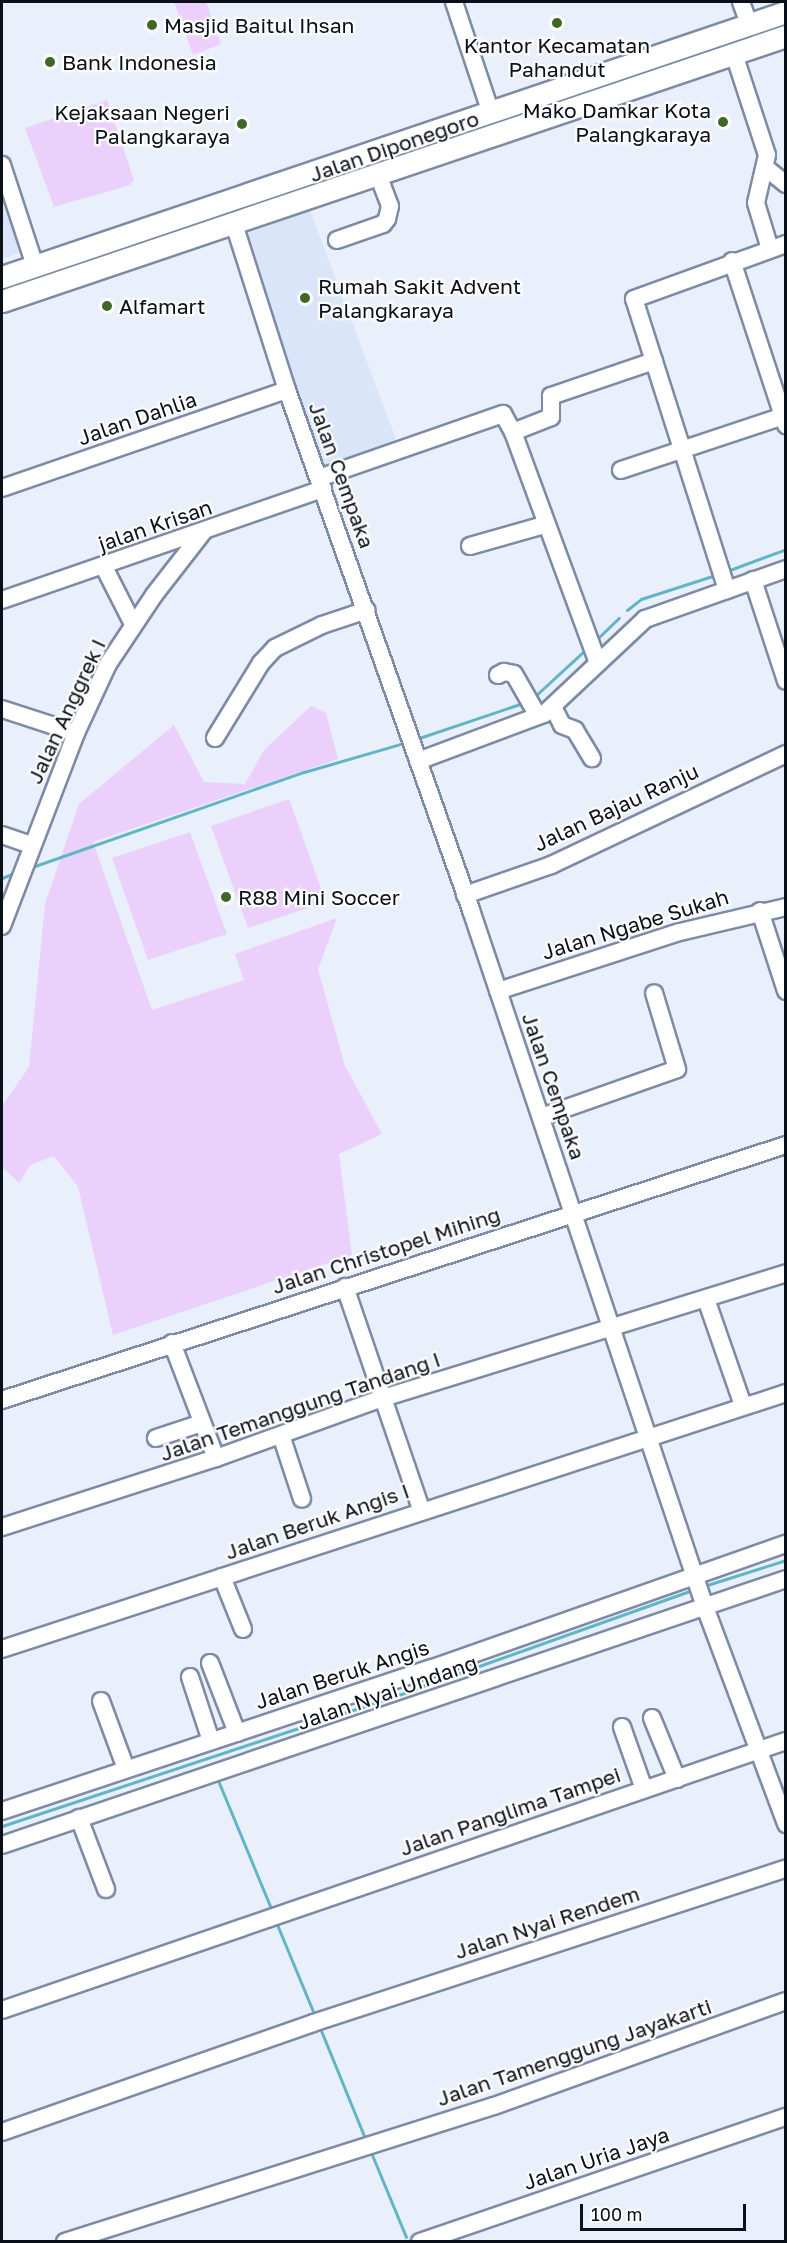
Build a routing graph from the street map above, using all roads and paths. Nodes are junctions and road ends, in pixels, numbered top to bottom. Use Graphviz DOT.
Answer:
graph roads {
  1 [pos="454,2"];
  2 [pos="741,2"];
  3 [pos="786,12"];
  4 [pos="749,24"];
  5 [pos="786,36"];
  6 [pos="734,54"];
  7 [pos="621,68"];
  8 [pos="628,89"];
  9 [pos="491,113"];
  10 [pos="2,165"];
  11 [pos="331,168"];
  12 [pos="766,168"];
  13 [pos="378,175"];
  14 [pos="786,184"];
  15 [pos="338,188"];
  16 [pos="226,203"];
  17 [pos="234,224"];
  18 [pos="337,240"];
  19 [pos="778,246"];
  20 [pos="732,261"];
  21 [pos="35,266"];
  22 [pos="2,277"];
  23 [pos="2,301"];
  24 [pos="654,361"];
  25 [pos="287,390"];
  26 [pos="785,419"];
  27 [pos="513,432"];
  28 [pos="682,449"];
  29 [pos="621,470"];
  30 [pos="321,484"];
  31 [pos="2,488"];
  32 [pos="544,525"];
  33 [pos="203,532"];
  34 [pos="470,546"];
  35 [pos="104,567"];
  36 [pos="786,569"];
  37 [pos="753,580"];
  38 [pos="725,582"];
  39 [pos="2,597"];
  40 [pos="367,610"];
  41 [pos="133,624"];
  42 [pos="595,657"];
  43 [pos="498,675"];
  44 [pos="786,681"];
  45 [pos="553,707"];
  46 [pos="2,709"];
  47 [pos="535,709"];
  48 [pos="76,733"];
  49 [pos="215,738"];
  50 [pos="414,750"];
  51 [pos="786,754"];
  52 [pos="592,758"];
  53 [pos="2,835"];
  54 [pos="29,852"];
  55 [pos="465,895"];
  56 [pos="786,907"];
  57 [pos="760,911"];
  58 [pos="2,926"];
  59 [pos="498,991"];
  60 [pos="786,991"];
  61 [pos="654,993"];
  62 [pos="541,1117"];
  63 [pos="786,1145"];
  64 [pos="574,1213"];
  65 [pos="786,1273"];
  66 [pos="345,1287"];
  67 [pos="706,1299"];
  68 [pos="613,1330"];
  69 [pos="172,1343"];
  70 [pos="786,1393"];
  71 [pos="383,1398"];
  72 [pos="2,1400"];
  73 [pos="743,1405"];
  74 [pos="202,1424"];
  75 [pos="281,1435"];
  76 [pos="156,1438"];
  77 [pos="649,1438"];
  78 [pos="216,1458"];
  79 [pos="302,1499"];
  80 [pos="421,1509"];
  81 [pos="2,1527"];
  82 [pos="786,1544"];
  83 [pos="695,1576"];
  84 [pos="222,1577"];
  85 [pos="786,1579"];
  86 [pos="704,1605"];
  87 [pos="243,1629"];
  88 [pos="2,1649"];
  89 [pos="210,1663"];
  90 [pos="190,1677"];
  91 [pos="101,1701"];
  92 [pos="652,1718"];
  93 [pos="622,1727"];
  94 [pos="237,1733"];
  95 [pos="211,1741"];
  96 [pos="786,1741"];
  97 [pos="757,1750"];
  98 [pos="126,1769"];
  99 [pos="676,1779"];
  100 [pos="644,1789"];
  101 [pos="2,1811"];
  102 [pos="79,1818"];
  103 [pos="786,1824"];
  104 [pos="2,1845"];
  105 [pos="786,1868"];
  106 [pos="106,1889"];
  107 [pos="786,2001"];
  108 [pos="2,2010"];
  109 [pos="786,2117"];
  110 [pos="2,2132"];
  111 [pos="65,2241"];
  112 [pos="420,2241"];
  1 -- 9 [label="street"];
  2 -- 4 [label="street"];
  3 -- 4 [label="main road, Jalan Diponegoro"];
  4 -- 7 [label="main road, Jalan Diponegoro"];
  5 -- 6 [label="main road, Jalan Diponegoro"];
  6 -- 8 [label="main road, Jalan Diponegoro"];
  6 -- 12 [label="street"];
  7 -- 8 [label="main road"];
  7 -- 9 [label="main road, Jalan Diponegoro"];
  8 -- 13 [label="main road, Jalan Diponegoro"];
  9 -- 11 [label="main road, Jalan Diponegoro"];
  10 -- 21 [label="street"];
  11 -- 15 [label="main road"];
  11 -- 16 [label="main road, Jalan Diponegoro"];
  12 -- 14 [label="street"];
  12 -- 19 [label="street"];
  13 -- 15 [label="main road, Jalan Diponegoro"];
  13 -- 18 [label="street"];
  15 -- 17 [label="main road, Jalan Diponegoro"];
  16 -- 17 [label="main road"];
  16 -- 21 [label="main road, Jalan Diponegoro"];
  17 -- 23 [label="main road, Jalan Diponegoro"];
  17 -- 25 [label="street, Jalan Cempaka"];
  19 -- 20 [label="street"];
  20 -- 24 [label="street"];
  20 -- 26 [label="street"];
  21 -- 22 [label="main road, Jalan Diponegoro"];
  24 -- 27 [label="street"];
  24 -- 28 [label="street"];
  25 -- 30 [label="street, Jalan Cempaka"];
  25 -- 31 [label="street, Jalan Dahlia"];
  26 -- 28 [label="street"];
  27 -- 30 [label="street, jalan Krisan"];
  27 -- 32 [label="street"];
  28 -- 29 [label="street"];
  28 -- 38 [label="street"];
  30 -- 33 [label="street, jalan Krisan"];
  30 -- 40 [label="street, Jalan Cempaka"];
  32 -- 34 [label="street"];
  32 -- 42 [label="street"];
  33 -- 35 [label="street, jalan Krisan"];
  33 -- 41 [label="street, Jalan Anggrek I"];
  35 -- 39 [label="street, jalan Krisan"];
  35 -- 41 [label="street"];
  36 -- 37 [label="street"];
  37 -- 38 [label="street"];
  37 -- 44 [label="street"];
  38 -- 42 [label="street"];
  40 -- 49 [label="street"];
  40 -- 50 [label="street, Jalan Cempaka"];
  41 -- 48 [label="street, Jalan Anggrek I"];
  42 -- 45 [label="street"];
  43 -- 47 [label="street"];
  45 -- 47 [label="street"];
  45 -- 52 [label="street"];
  46 -- 48 [label="street"];
  47 -- 50 [label="street"];
  48 -- 54 [label="street, Jalan Anggrek I"];
  50 -- 55 [label="street, Jalan Cempaka"];
  51 -- 55 [label="street, Jalan Bajau Ranju"];
  53 -- 54 [label="street"];
  54 -- 58 [label="street, Jalan Anggrek I"];
  55 -- 59 [label="street, Jalan Cempaka"];
  56 -- 57 [label="street, Jalan Ngabe Sukah"];
  57 -- 59 [label="street, Jalan Ngabe Sukah"];
  57 -- 60 [label="street"];
  59 -- 62 [label="street, Jalan Cempaka"];
  61 -- 62 [label="street"];
  62 -- 64 [label="street, Jalan Cempaka"];
  63 -- 64 [label="street, Jalan Christopel Mihing"];
  64 -- 66 [label="street, Jalan Christopel Mihing"];
  64 -- 68 [label="street, Jalan Cempaka"];
  65 -- 67 [label="street, Jalan Temanggung Tandang I"];
  66 -- 69 [label="street, Jalan Christopel Mihing"];
  66 -- 71 [label="street"];
  67 -- 68 [label="street, Jalan Temanggung Tandang I"];
  67 -- 73 [label="street"];
  68 -- 71 [label="street, Jalan Temanggung Tandang I"];
  68 -- 77 [label="street, Jalan Cempaka"];
  69 -- 72 [label="street, Jalan Christopel Mihing"];
  69 -- 74 [label="street"];
  70 -- 73 [label="street, Jalan Beruk Angis I"];
  71 -- 75 [label="street, Jalan Temanggung Tandang I"];
  71 -- 80 [label="street"];
  73 -- 77 [label="street, Jalan Beruk Angis I"];
  74 -- 76 [label="street"];
  74 -- 78 [label="street"];
  75 -- 78 [label="street, Jalan Temanggung Tandang I"];
  75 -- 79 [label="street"];
  77 -- 80 [label="street, Jalan Beruk Angis I"];
  77 -- 83 [label="street, Jalan Cempaka"];
  78 -- 81 [label="street, Jalan Temanggung Tandang I"];
  80 -- 84 [label="street, Jalan Beruk Angis I"];
  82 -- 83 [label="street, Jalan Beruk Angis"];
  83 -- 86 [label="street, Jalan Cempaka"];
  83 -- 94 [label="street, Jalan Beruk Angis"];
  84 -- 87 [label="street"];
  84 -- 88 [label="street, Jalan Beruk Angis I"];
  85 -- 86 [label="street, Jalan Nyai Undang"];
  86 -- 97 [label="street, Jalan Cempaka"];
  86 -- 102 [label="street, Jalan Nyai Undang"];
  89 -- 94 [label="street"];
  90 -- 95 [label="street"];
  91 -- 98 [label="street"];
  92 -- 99 [label="street"];
  93 -- 100 [label="street"];
  94 -- 95 [label="street, Jalan Beruk Angis"];
  95 -- 98 [label="street, Jalan Beruk Angis"];
  96 -- 97 [label="street, Jalan Panglima Tampei"];
  97 -- 99 [label="street, Jalan Panglima Tampei"];
  97 -- 103 [label="street, Jalan Cempaka"];
  98 -- 101 [label="street, Jalan Beruk Angis"];
  99 -- 100 [label="street, Jalan Panglima Tampei"];
  100 -- 108 [label="street, Jalan Panglima Tampei"];
  102 -- 104 [label="street, Jalan Nyai Undang"];
  102 -- 106 [label="street"];
  105 -- 110 [label="street, Jalan Nyai Rendem"];
  107 -- 111 [label="street, Jalan Tamenggung Jayakarti"];
  109 -- 112 [label="street, Jalan Uria Jaya"];
}
